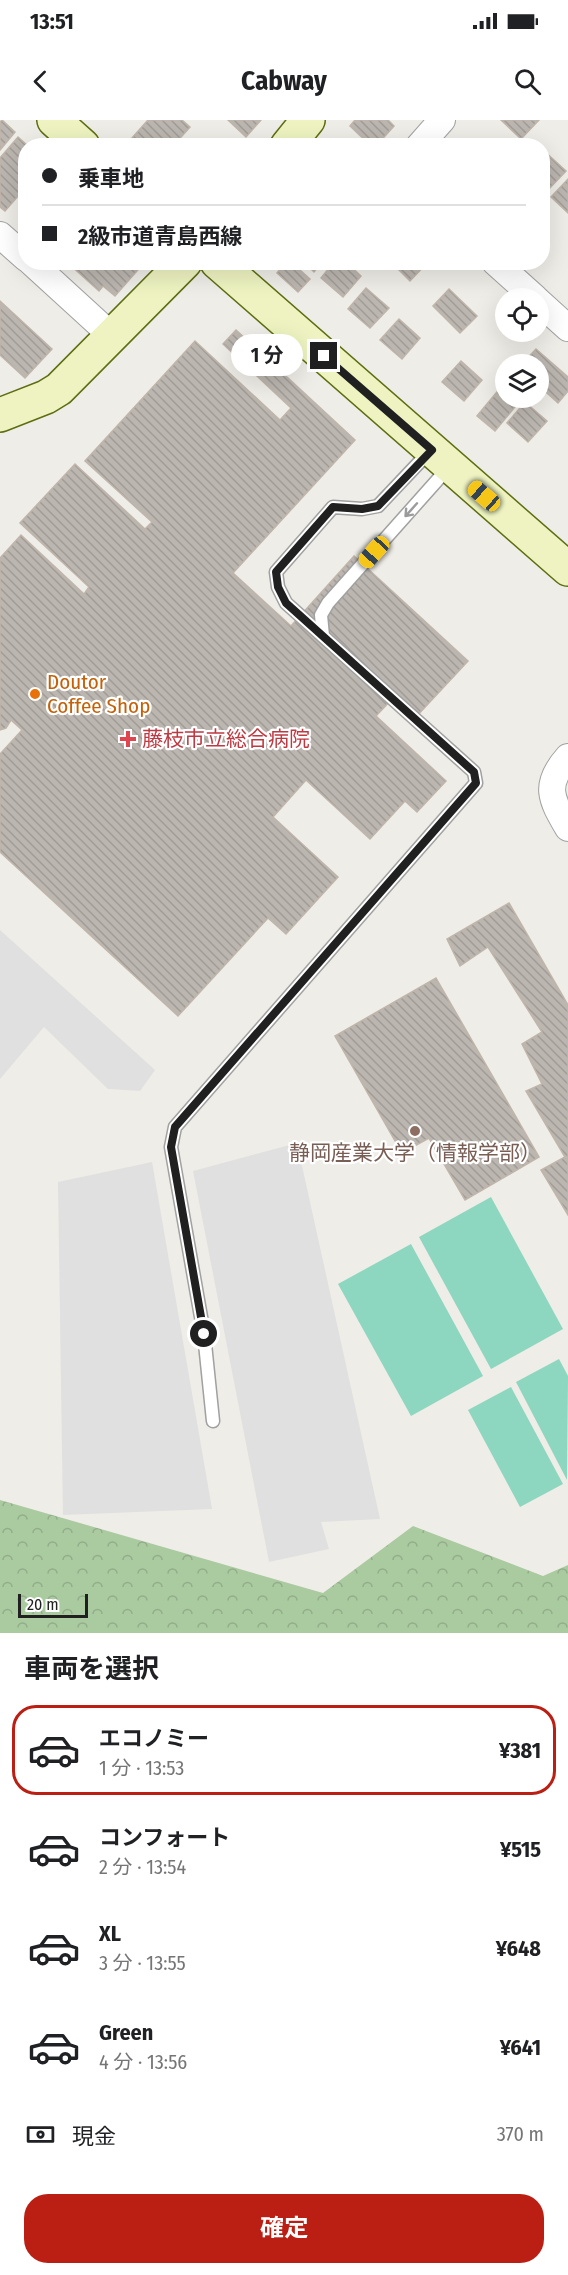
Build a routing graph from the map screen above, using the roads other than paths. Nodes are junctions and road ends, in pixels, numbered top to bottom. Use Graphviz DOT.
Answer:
graph roads {
  1 [pos="54,120"];
  2 [pos="308,120"];
  3 [pos="442,120"];
  4 [pos="74,138"];
  5 [pos="293,138"];
  6 [pos="426,138"];
  7 [pos="0,235"];
  8 [pos="18,251"];
  9 [pos="40,270"];
  10 [pos="177,270"];
  11 [pos="225,270"];
  12 [pos="504,270"];
  13 [pos="524,288"];
  14 [pos="549,311"];
  15 [pos="568,328"];
  16 [pos="112,336"];
  17 [pos="0,416"];
  18 [pos="441,458"];
  19 [pos="568,569"];
  20 [pos="323,636"];
  21 [pos="568,757"];
  22 [pos="568,828"];
  23 [pos="213,1421"];
  1 -- 4 [label="street"];
  2 -- 5 [label="street"];
  3 -- 6 [label="street"];
  7 -- 8 [label="street"];
  9 -- 16 [label="street"];
  10 -- 16 [label="street"];
  11 -- 18 [label="street"];
  12 -- 13 [label="street"];
  14 -- 15 [label="street"];
  16 -- 17 [label="street"];
  18 -- 19 [label="street"];
  18 -- 20 [label="lane, one-way"];
  18 -- 20 [label="lane"];
  20 -- 23 [label="lane"];
  21 -- 22 [label="street"];
}
